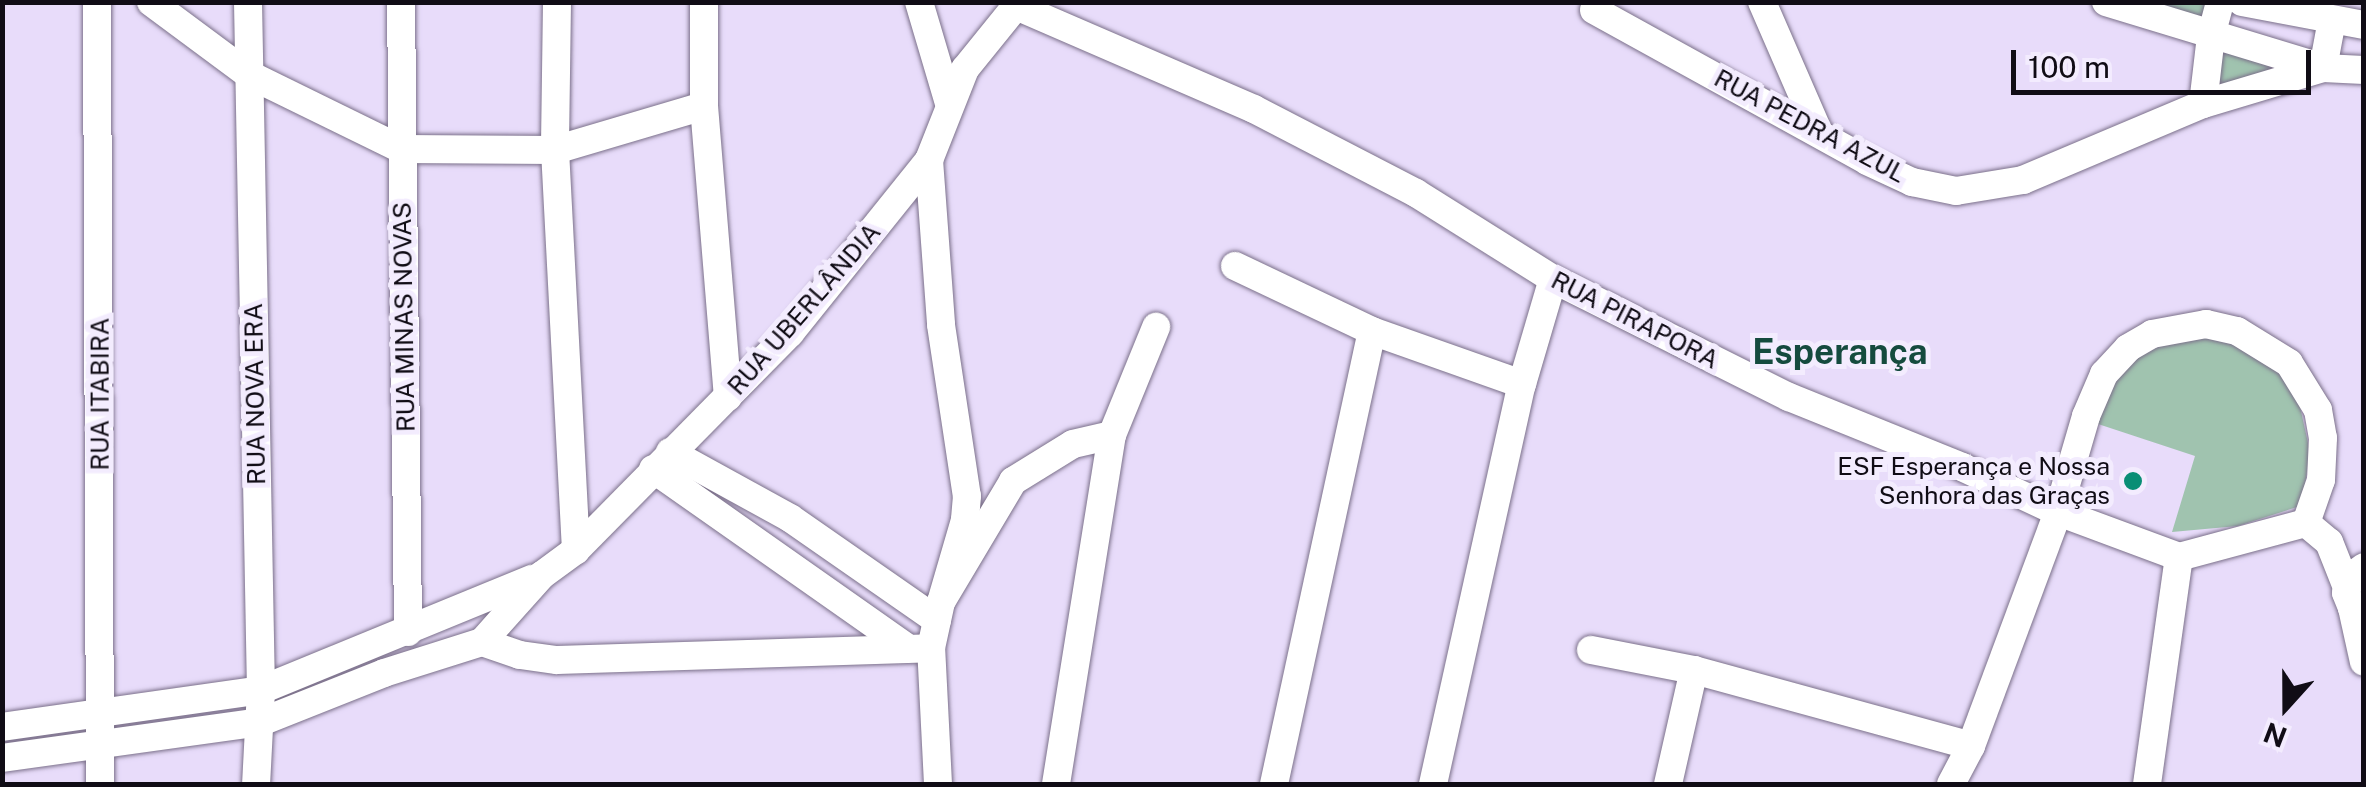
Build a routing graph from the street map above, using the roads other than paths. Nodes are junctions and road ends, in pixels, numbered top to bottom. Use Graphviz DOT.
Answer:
graph roads {
  1 [pos="96,2"];
  2 [pos="152,2"];
  3 [pos="248,2"];
  4 [pos="401,2"];
  5 [pos="557,2"];
  6 [pos="704,2"];
  7 [pos="918,2"];
  8 [pos="1762,2"];
  9 [pos="2106,2"];
  10 [pos="2220,2"];
  11 [pos="2242,2"];
  12 [pos="1016,4"];
  13 [pos="1594,10"];
  14 [pos="2332,20"];
  15 [pos="2364,26"];
  16 [pos="2211,36"];
  17 [pos="2323,68"];
  18 [pos="2364,70"];
  19 [pos="248,74"];
  20 [pos="949,103"];
  21 [pos="2202,104"];
  22 [pos="704,106"];
  23 [pos="1819,133"];
  24 [pos="400,149"];
  25 [pos="556,150"];
  26 [pos="929,160"];
  27 [pos="1236,266"];
  28 [pos="1552,279"];
  29 [pos="1156,328"];
  30 [pos="1372,331"];
  31 [pos="1522,384"];
  32 [pos="728,397"];
  33 [pos="1112,436"];
  34 [pos="661,460"];
  35 [pos="2058,512"];
  36 [pos="2306,523"];
  37 [pos="576,550"];
  38 [pos="2179,557"];
  39 [pos="542,575"];
  40 [pos="2358,587"];
  41 [pos="939,611"];
  42 [pos="408,632"];
  43 [pos="482,642"];
  44 [pos="919,648"];
  45 [pos="1591,650"];
  46 [pos="2362,652"];
  47 [pos="1694,670"];
  48 [pos="261,690"];
  49 [pos="102,714"];
  50 [pos="261,722"];
  51 [pos="2,726"];
  52 [pos="100,744"];
  53 [pos="1970,746"];
  54 [pos="2,758"];
  55 [pos="100,784"];
  56 [pos="256,784"];
  57 [pos="938,784"];
  58 [pos="1056,784"];
  59 [pos="1274,784"];
  60 [pos="1434,784"];
  61 [pos="1668,784"];
  62 [pos="1951,784"];
  63 [pos="2147,784"];
  1 -- 49 [label="street, RUA ITABIRA"];
  2 -- 19 [label="street"];
  3 -- 19 [label="street, RUA NOVA ERA"];
  4 -- 24 [label="street, RUA MINAS NOVAS"];
  5 -- 25 [label="street"];
  6 -- 22 [label="street"];
  7 -- 20 [label="street"];
  8 -- 23 [label="street"];
  9 -- 16 [label="street"];
  10 -- 16 [label="street"];
  11 -- 14 [label="street"];
  12 -- 20 [label="street, RUA UBERLÂNDIA"];
  12 -- 28 [label="street, RUA PIRAPORA"];
  13 -- 23 [label="street, RUA PEDRA AZUL"];
  14 -- 15 [label="street"];
  14 -- 17 [label="street"];
  16 -- 17 [label="street"];
  16 -- 21 [label="street"];
  17 -- 18 [label="street"];
  17 -- 21 [label="street, RUA PEDRA AZUL"];
  19 -- 24 [label="street"];
  19 -- 48 [label="street, RUA NOVA ERA"];
  20 -- 26 [label="street, RUA UBERLÂNDIA"];
  21 -- 23 [label="street, RUA PEDRA AZUL"];
  22 -- 25 [label="street"];
  22 -- 32 [label="street"];
  24 -- 25 [label="street"];
  24 -- 42 [label="street, RUA MINAS NOVAS"];
  25 -- 37 [label="street"];
  26 -- 32 [label="street, RUA UBERLÂNDIA"];
  26 -- 41 [label="street"];
  27 -- 30 [label="street"];
  28 -- 31 [label="street"];
  28 -- 35 [label="street, RUA PIRAPORA"];
  29 -- 33 [label="street"];
  30 -- 31 [label="street"];
  30 -- 59 [label="street"];
  31 -- 60 [label="street"];
  32 -- 34 [label="street, RUA UBERLÂNDIA"];
  33 -- 41 [label="street"];
  33 -- 58 [label="street"];
  34 -- 37 [label="street, RUA UBERLÂNDIA"];
  34 -- 41 [label="street"];
  34 -- 44 [label="street"];
  35 -- 36 [label="street"];
  35 -- 38 [label="street, RUA PIRAPORA"];
  35 -- 53 [label="street"];
  36 -- 38 [label="street"];
  36 -- 40 [label="street"];
  37 -- 39 [label="street, RUA UBERLÂNDIA"];
  38 -- 63 [label="street"];
  39 -- 42 [label="street, RUA UBERLÂNDIA"];
  39 -- 43 [label="street, RUA UBERLÂNDIA"];
  40 -- 46 [label="street"];
  41 -- 44 [label="street"];
  42 -- 48 [label="street, RUA UBERLÂNDIA"];
  43 -- 44 [label="street"];
  43 -- 50 [label="street"];
  44 -- 57 [label="street"];
  45 -- 47 [label="street"];
  47 -- 53 [label="street"];
  47 -- 61 [label="street"];
  48 -- 49 [label="street, RUA UBERLÂNDIA"];
  48 -- 50 [label="street, RUA NOVA ERA"];
  49 -- 51 [label="street, RUA UBERLÂNDIA"];
  49 -- 52 [label="street, RUA ITABIRA"];
  50 -- 52 [label="street"];
  50 -- 56 [label="street, RUA NOVA ERA"];
  52 -- 54 [label="street"];
  52 -- 55 [label="street, RUA ITABIRA"];
  53 -- 62 [label="street"];
}
